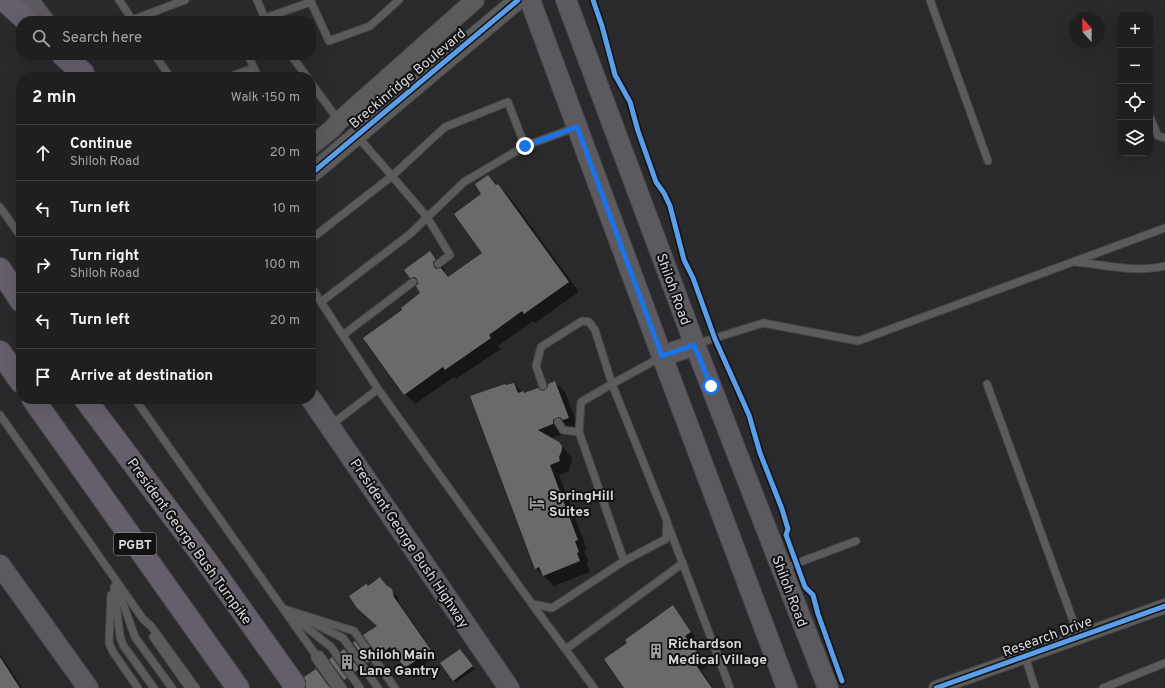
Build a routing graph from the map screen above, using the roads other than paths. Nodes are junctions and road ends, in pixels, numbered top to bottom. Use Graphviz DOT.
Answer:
graph roads {
  1 [pos="4,0"];
  2 [pos="28,0"];
  3 [pos="118,0"];
  4 [pos="186,0"];
  5 [pos="257,0"];
  6 [pos="399,0"];
  7 [pos="475,0"];
  8 [pos="518,0"];
  9 [pos="530,0"];
  10 [pos="566,0"];
  11 [pos="930,0"];
  12 [pos="313,1"];
  13 [pos="22,16"];
  14 [pos="40,16"];
  15 [pos="129,16"];
  16 [pos="145,16"];
  17 [pos="264,16"];
  18 [pos="273,16"];
  19 [pos="68,60"];
  20 [pos="73,60"];
  21 [pos="159,60"];
  22 [pos="250,60"];
  23 [pos="295,60"];
  24 [pos="254,68"];
  25 [pos="81,72"];
  26 [pos="82,72"];
  27 [pos="167,72"];
  28 [pos="243,72"];
  29 [pos="256,72"];
  30 [pos="303,72"];
  31 [pos="316,90"];
  32 [pos="1151,120"];
  33 [pos="338,121"];
  34 [pos="577,127"];
  35 [pos="356,136"];
  36 [pos="1165,138"];
  37 [pos="316,142"];
  38 [pos="525,146"];
  39 [pos="988,161"];
  40 [pos="316,170"];
  41 [pos="392,176"];
  42 [pos="0,207"];
  43 [pos="427,217"];
  44 [pos="1165,228"];
  45 [pos="16,230"];
  46 [pos="316,235"];
  47 [pos="1073,262"];
  48 [pos="438,264"];
  49 [pos="1165,266"];
  50 [pos="0,269"];
  51 [pos="413,282"];
  52 [pos="16,293"];
  53 [pos="316,294"];
  54 [pos="321,302"];
  55 [pos="343,335"];
  56 [pos="694,345"];
  57 [pos="0,352"];
  58 [pos="662,356"];
  59 [pos="16,375"];
  60 [pos="612,384"];
  61 [pos="987,384"];
  62 [pos="543,386"];
  63 [pos="378,388"];
  64 [pos="37,404"];
  65 [pos="89,404"];
  66 [pos="139,404"];
  67 [pos="314,404"];
  68 [pos="0,415"];
  69 [pos="558,422"];
  70 [pos="330,427"];
  71 [pos="579,432"];
  72 [pos="667,521"];
  73 [pos="856,541"];
  74 [pos="624,561"];
  75 [pos="683,563"];
  76 [pos="0,565"];
  77 [pos="782,569"];
  78 [pos="112,575"];
  79 [pos="532,604"];
  80 [pos="1165,606"];
  81 [pos="284,609"];
  82 [pos="143,619"];
  83 [pos="1079,637"];
  84 [pos="566,650"];
  85 [pos="315,654"];
  86 [pos="1025,656"];
  87 [pos="1165,663"];
  88 [pos="294,684"];
  89 [pos="88,688"];
  90 [pos="138,688"];
  91 [pos="154,688"];
  92 [pos="172,688"];
  93 [pos="189,688"];
  94 [pos="196,688"];
  95 [pos="238,688"];
  96 [pos="336,688"];
  97 [pos="343,688"];
  98 [pos="360,688"];
  99 [pos="378,688"];
  100 [pos="395,688"];
  101 [pos="509,688"];
  102 [pos="594,688"];
  103 [pos="730,688"];
  104 [pos="787,688"];
  105 [pos="828,688"];
  106 [pos="936,688"];
  107 [pos="1035,688"];
  108 [pos="1103,688"];
  1 -- 13 [label="highway"];
  2 -- 14 [label="main road"];
  3 -- 15 [label="lane"];
  4 -- 16 [label="lane"];
  5 -- 17 [label="lane"];
  6 -- 12 [label="lane"];
  7 -- 33 [label="street, Breckinridge Boulevard"];
  8 -- 35 [label="street, Breckinridge Boulevard"];
  9 -- 34 [label="main road"];
  10 -- 56 [label="main road, Shiloh Road"];
  11 -- 39 [label="lane"];
  12 -- 18 [label="lane"];
  19 -- 25 [label="highway"];
  20 -- 26 [label="main road"];
  21 -- 27 [label="lane"];
  22 -- 24 [label="lane"];
  23 -- 30 [label="lane"];
  24 -- 28 [label="lane"];
  24 -- 29 [label="lane"];
  31 -- 33 [label="lane"];
  32 -- 36 [label="lane"];
  33 -- 35 [label="street"];
  33 -- 37 [label="street, Breckinridge Boulevard"];
  34 -- 38 [label="lane"];
  34 -- 58 [label="main road"];
  35 -- 40 [label="street, Breckinridge Boulevard"];
  35 -- 41 [label="lane"];
  38 -- 41 [label="lane"];
  38 -- 43 [label="lane"];
  41 -- 43 [label="lane"];
  41 -- 46 [label="lane"];
  42 -- 45 [label="lane"];
  43 -- 48 [label="lane"];
  43 -- 54 [label="lane"];
  44 -- 47 [label="lane"];
  47 -- 49 [label="lane"];
  47 -- 56 [label="lane"];
  50 -- 52 [label="highway"];
  51 -- 55 [label="lane"];
  53 -- 54 [label="lane"];
  54 -- 55 [label="lane"];
  55 -- 63 [label="lane"];
  56 -- 58 [label="main road"];
  56 -- 77 [label="main road, Shiloh Road"];
  57 -- 59 [label="highway"];
  58 -- 60 [label="lane"];
  58 -- 104 [label="main road"];
  60 -- 62 [label="lane"];
  60 -- 71 [label="lane"];
  60 -- 72 [label="lane"];
  61 -- 83 [label="lane"];
  63 -- 70 [label="lane"];
  63 -- 79 [label="lane"];
  64 -- 95 [label="highway, PGBT"];
  65 -- 88 [label="highway, President George Bush Turnpike"];
  66 -- 81 [label="lane"];
  67 -- 70 [label="main road, President George Bush Highway"];
  68 -- 78 [label="lane"];
  69 -- 71 [label="lane"];
  70 -- 101 [label="main road, President George Bush Highway"];
  71 -- 74 [label="lane"];
  72 -- 74 [label="lane"];
  72 -- 75 [label="lane"];
  73 -- 77 [label="lane"];
  74 -- 79 [label="lane"];
  75 -- 84 [label="lane"];
  75 -- 103 [label="lane"];
  76 -- 89 [label="main road"];
  77 -- 105 [label="main road, Shiloh Road"];
  78 -- 82 [label="lane"];
  78 -- 90 [label="lane"];
  78 -- 91 [label="lane"];
  78 -- 92 [label="lane"];
  79 -- 84 [label="lane"];
  80 -- 83 [label="street, Research Drive"];
  81 -- 85 [label="lane"];
  81 -- 98 [label="lane"];
  81 -- 99 [label="lane"];
  81 -- 100 [label="lane"];
  82 -- 93 [label="lane"];
  82 -- 94 [label="lane"];
  83 -- 86 [label="street, Research Drive"];
  84 -- 102 [label="lane"];
  85 -- 96 [label="lane"];
  85 -- 97 [label="lane"];
  86 -- 106 [label="street, Research Drive"];
  86 -- 107 [label="lane"];
  87 -- 108 [label="lane"];
}
